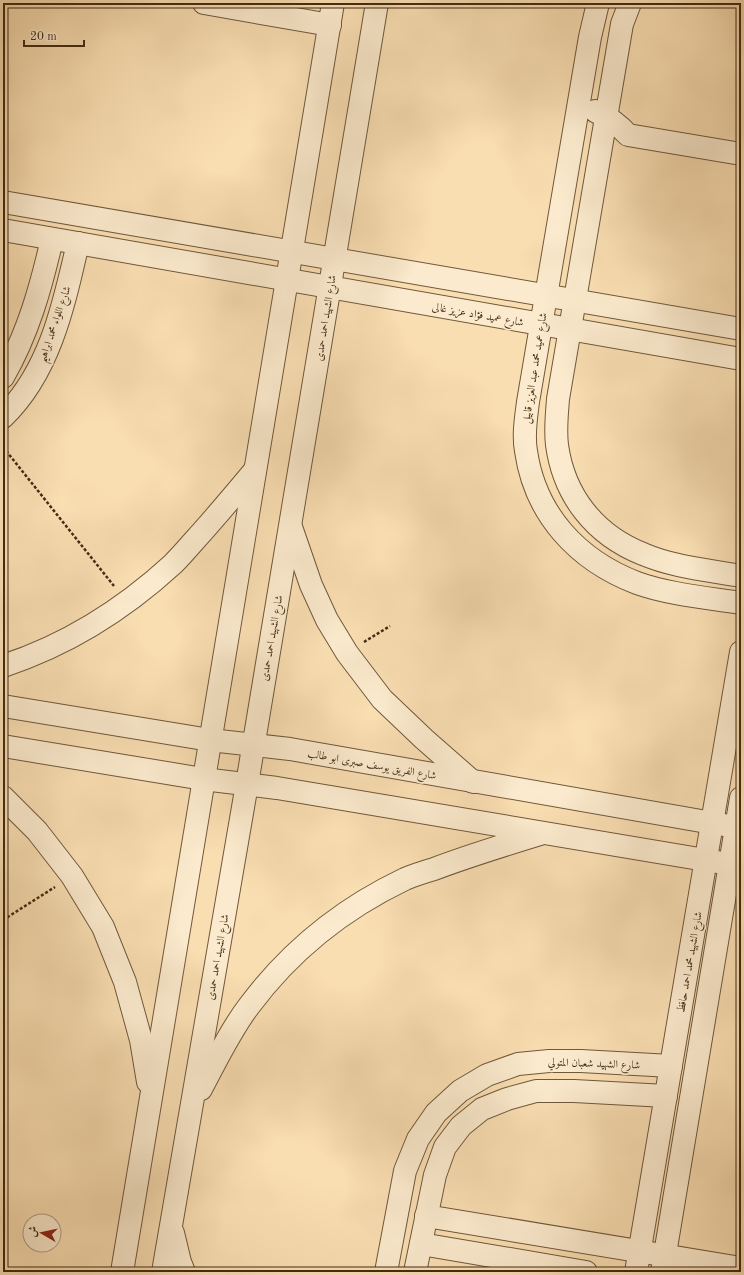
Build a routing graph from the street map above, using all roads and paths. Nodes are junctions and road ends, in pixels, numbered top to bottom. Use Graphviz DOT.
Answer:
graph roads {
  1 [pos="204,3"];
  2 [pos="333,3"];
  3 [pos="377,3"];
  4 [pos="598,3"];
  5 [pos="630,3"];
  6 [pos="330,25"];
  7 [pos="578,107"];
  8 [pos="605,116"];
  9 [pos="628,136"];
  10 [pos="571,148"];
  11 [pos="600,149"];
  12 [pos="741,154"];
  13 [pos="3,202"];
  14 [pos="3,230"];
  15 [pos="52,239"];
  16 [pos="78,243"];
  17 [pos="292,251"];
  18 [pos="335,258"];
  19 [pos="287,280"];
  20 [pos="330,288"];
  21 [pos="546,295"];
  22 [pos="575,300"];
  23 [pos="540,325"];
  24 [pos="741,329"];
  25 [pos="570,330"];
  26 [pos="741,359"];
  27 [pos="3,377"];
  28 [pos="3,417"];
  29 [pos="3,447"];
  30 [pos="255,469"];
  31 [pos="290,524"];
  32 [pos="741,576"];
  33 [pos="127,602"];
  34 [pos="741,603"];
  35 [pos="390,626"];
  36 [pos="347,652"];
  37 [pos="741,652"];
  38 [pos="3,666"];
  39 [pos="3,706"];
  40 [pos="210,740"];
  41 [pos="253,745"];
  42 [pos="3,746"];
  43 [pos="203,779"];
  44 [pos="474,782"];
  45 [pos="246,784"];
  46 [pos="3,797"];
  47 [pos="741,798"];
  48 [pos="712,823"];
  49 [pos="739,828"];
  50 [pos="542,833"];
  51 [pos="706,860"];
  52 [pos="736,865"];
  53 [pos="72,876"];
  54 [pos="3,920"];
  55 [pos="671,1066"];
  56 [pos="666,1096"];
  57 [pos="151,1099"];
  58 [pos="191,1108"];
  59 [pos="426,1216"];
  60 [pos="172,1222"];
  61 [pos="421,1244"];
  62 [pos="638,1262"];
  63 [pos="664,1264"];
  64 [pos="741,1268"];
  65 [pos="122,1272"];
  66 [pos="163,1272"];
  67 [pos="184,1272"];
  68 [pos="386,1272"];
  69 [pos="416,1272"];
  70 [pos="586,1272"];
  1 -- 6 [label="street"];
  2 -- 6 [label="street"];
  3 -- 18 [label="street, شارع الشهيد احمد حمدى"];
  4 -- 7 [label="street, شارع عميد محمد عبد العزيز قابيل"];
  5 -- 8 [label="street"];
  6 -- 17 [label="street"];
  7 -- 8 [label="street"];
  7 -- 10 [label="street, شارع عميد محمد عبد العزيز قابيل"];
  8 -- 9 [label="street"];
  8 -- 11 [label="street"];
  9 -- 11 [label="street"];
  9 -- 12 [label="street"];
  10 -- 11 [label="street"];
  10 -- 21 [label="street, شارع عميد محمد عبد العزيز قابيل"];
  11 -- 22 [label="street"];
  13 -- 17 [label="street"];
  14 -- 15 [label="street, شارع عميد فؤاد عزيز غالى"];
  15 -- 16 [label="street, شارع عميد فؤاد عزيز غالى"];
  15 -- 27 [label="street"];
  16 -- 19 [label="street, شارع عميد فؤاد عزيز غالى"];
  16 -- 28 [label="street, شارع اللواء محمد ابراهيم"];
  17 -- 18 [label="street"];
  17 -- 19 [label="street"];
  18 -- 20 [label="street, شارع الشهيد احمد حمدى"];
  18 -- 21 [label="street"];
  19 -- 20 [label="street, شارع عميد فؤاد عزيز غالى"];
  19 -- 30 [label="street"];
  20 -- 23 [label="street, شارع عميد فؤاد عزيز غالى"];
  20 -- 31 [label="street, شارع الشهيد احمد حمدى"];
  21 -- 22 [label="street"];
  21 -- 23 [label="street, شارع عميد محمد عبد العزيز قابيل"];
  22 -- 24 [label="street"];
  22 -- 25 [label="street"];
  23 -- 25 [label="street, شارع عميد فؤاد عزيز غالى"];
  23 -- 34 [label="street, شارع عميد محمد عبد العزيز قابيل"];
  25 -- 26 [label="street, شارع عميد فؤاد عزيز غالى"];
  25 -- 32 [label="street"];
  29 -- 33 [label="path"];
  30 -- 33 [label="street"];
  30 -- 40 [label="street"];
  31 -- 36 [label="street"];
  31 -- 41 [label="street, شارع الشهيد احمد حمدى"];
  33 -- 38 [label="street"];
  35 -- 36 [label="path"];
  36 -- 44 [label="street"];
  37 -- 48 [label="street, شارع الشهيد محمد احمد حافظ"];
  39 -- 40 [label="street, شارع الفريق يوسف صبرى ابو طالب"];
  40 -- 41 [label="street, شارع الفريق يوسف صبرى ابو طالب"];
  40 -- 43 [label="street"];
  41 -- 44 [label="street, شارع الفريق يوسف صبرى ابو طالب"];
  41 -- 45 [label="street, شارع الشهيد احمد حمدى"];
  42 -- 43 [label="street"];
  43 -- 45 [label="street"];
  43 -- 57 [label="street"];
  44 -- 48 [label="street, شارع الفريق يوسف صبرى ابو طالب"];
  45 -- 50 [label="street"];
  45 -- 58 [label="street, شارع الشهيد احمد حمدى"];
  46 -- 53 [label="street"];
  47 -- 49 [label="street"];
  48 -- 49 [label="street, شارع الفريق يوسف صبرى ابو طالب"];
  48 -- 51 [label="street, شارع الشهيد محمد احمد حافظ"];
  49 -- 52 [label="street"];
  50 -- 51 [label="street"];
  50 -- 58 [label="street"];
  51 -- 52 [label="street"];
  51 -- 55 [label="street, شارع الشهيد محمد احمد حافظ"];
  52 -- 63 [label="street"];
  53 -- 54 [label="path"];
  53 -- 57 [label="street"];
  55 -- 56 [label="street, شارع الشهيد محمد احمد حافظ"];
  55 -- 68 [label="street, شارع الشهيد شعبان المتولي"];
  56 -- 59 [label="street"];
  56 -- 62 [label="street, شارع الشهيد محمد احمد حافظ"];
  57 -- 65 [label="street"];
  58 -- 60 [label="street, شارع الشهيد احمد حمدى"];
  59 -- 61 [label="street"];
  59 -- 62 [label="street"];
  60 -- 66 [label="street, شارع الشهيد احمد حمدى"];
  60 -- 67 [label="street"];
  61 -- 69 [label="street"];
  61 -- 70 [label="street"];
  62 -- 63 [label="street"];
  63 -- 64 [label="street"];
}
